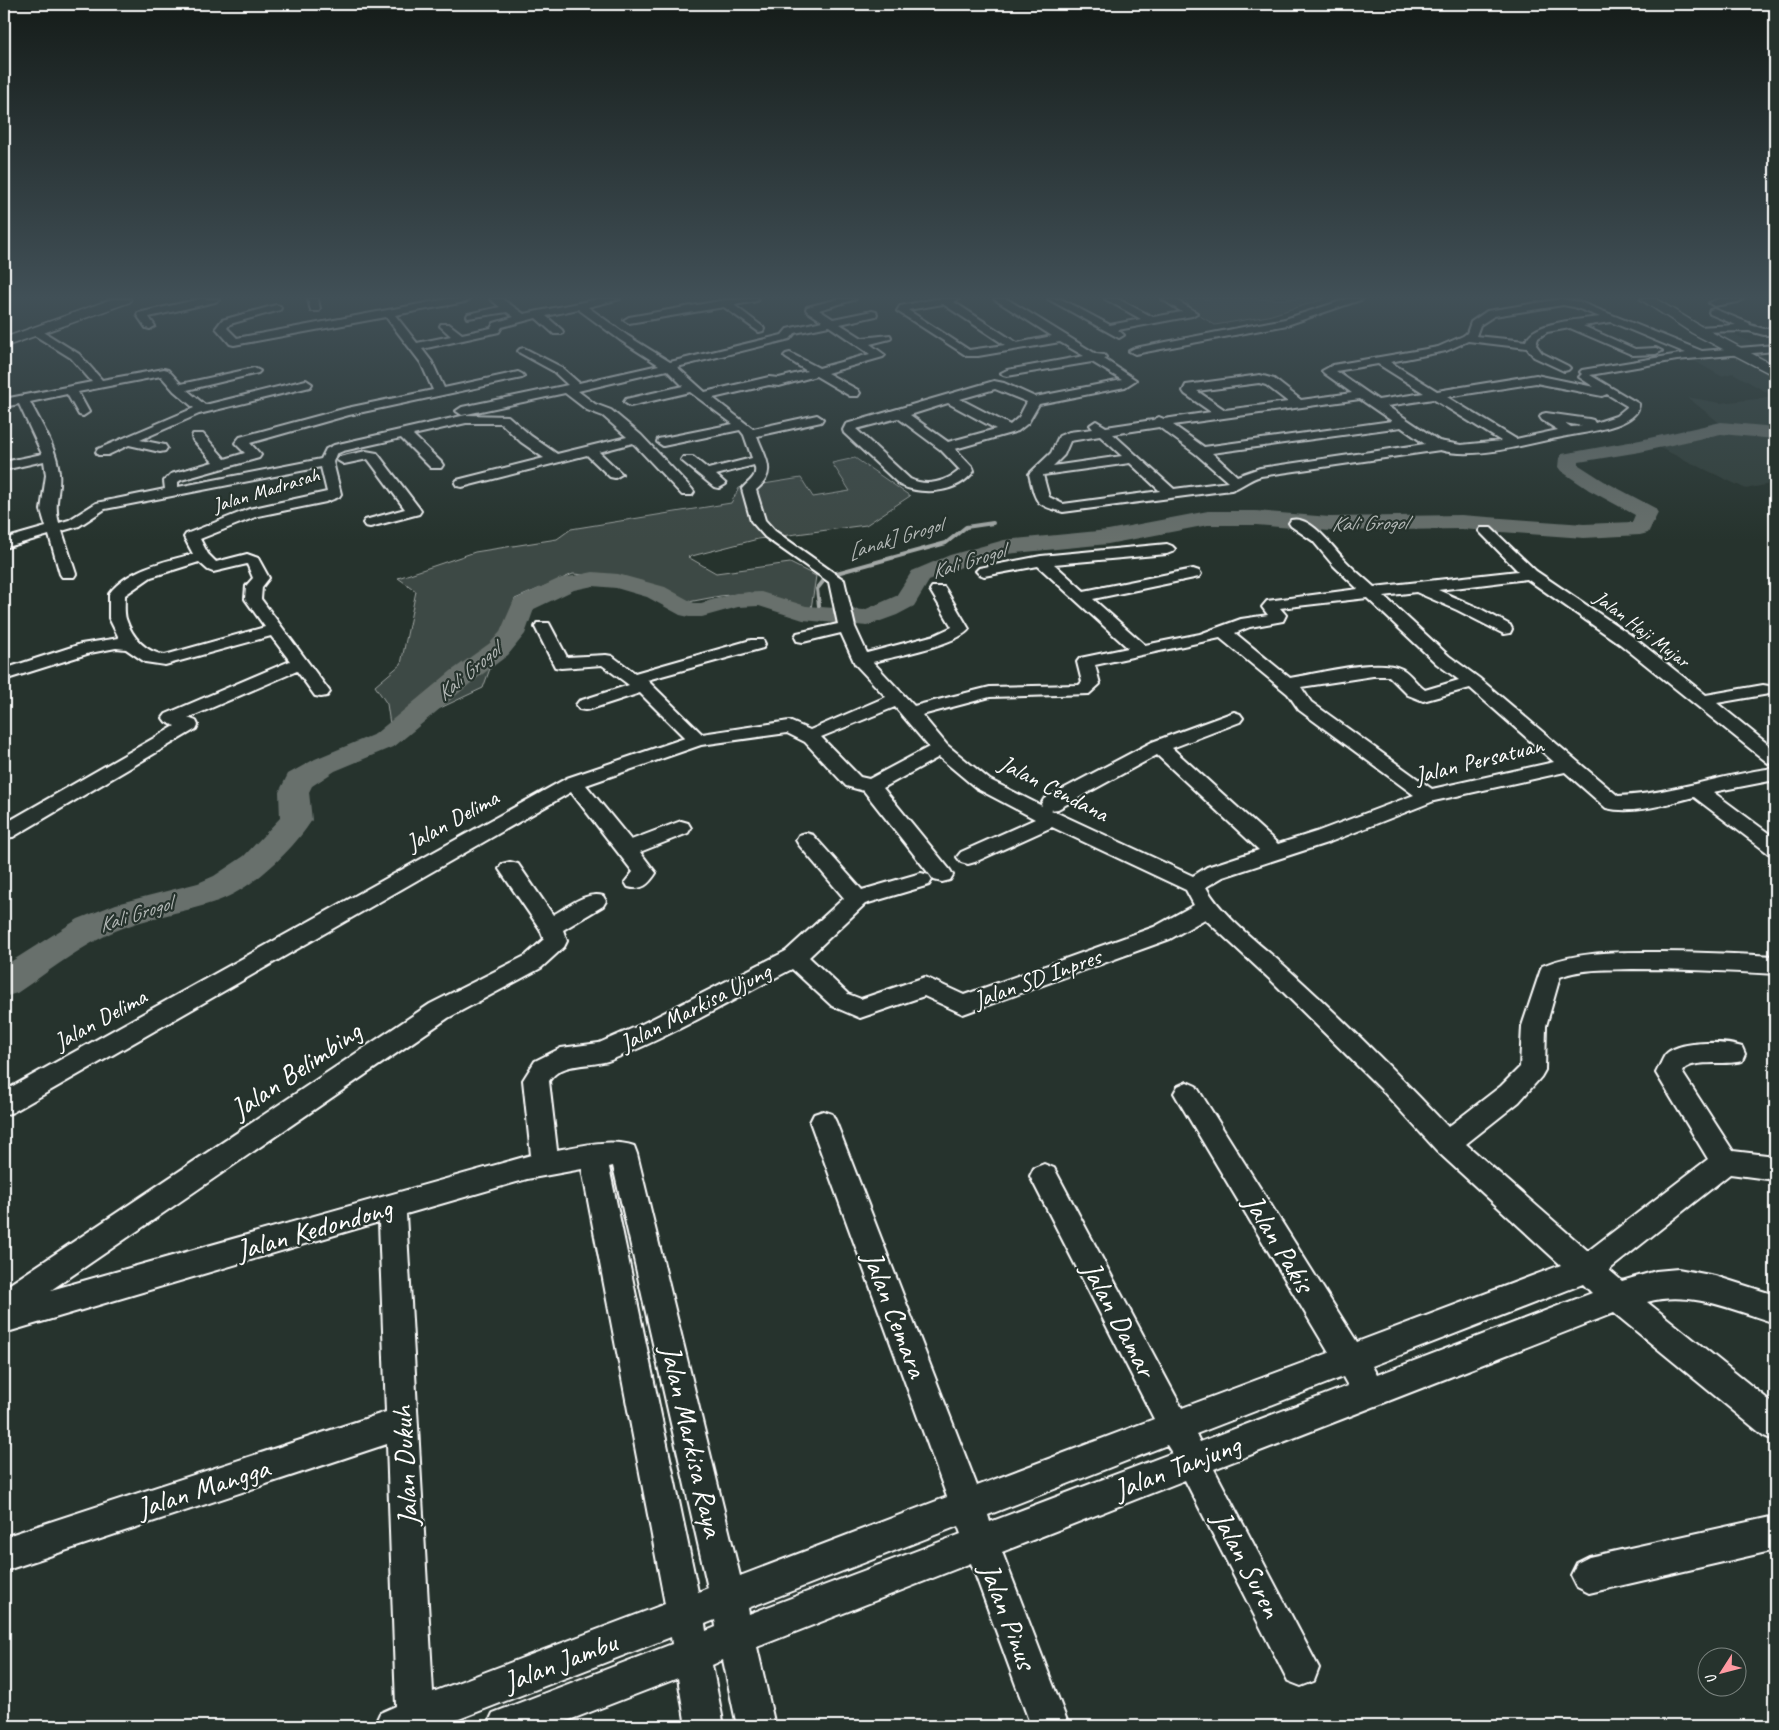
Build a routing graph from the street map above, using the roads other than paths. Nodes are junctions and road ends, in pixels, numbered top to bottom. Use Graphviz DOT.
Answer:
graph roads {
  1 [pos="95,380"];
  2 [pos="126,380"];
  3 [pos="171,380"];
  4 [pos="215,380"];
  5 [pos="435,380"];
  6 [pos="501,380"];
  7 [pos="566,380"];
  8 [pos="614,380"];
  9 [pos="684,380"];
  10 [pos="787,380"];
  11 [pos="830,380"];
  12 [pos="1130,380"];
  13 [pos="1254,380"];
  14 [pos="1262,380"];
  15 [pos="1340,380"];
  16 [pos="1409,380"];
  17 [pos="1532,380"];
  18 [pos="1540,380"];
  19 [pos="1594,380"];
  20 [pos="306,384"];
  21 [pos="100,385"];
  22 [pos="178,388"];
  23 [pos="574,389"];
  24 [pos="71,390"];
  25 [pos="698,392"];
  26 [pos="442,393"];
  27 [pos="854,393"];
  28 [pos="1362,395"];
  29 [pos="1620,395"];
  30 [pos="1435,396"];
  31 [pos="950,399"];
  32 [pos="23,400"];
  33 [pos="1034,401"];
  34 [pos="630,402"];
  35 [pos="4,404"];
  36 [pos="1299,404"];
  37 [pos="1376,404"];
  38 [pos="203,409"];
  39 [pos="83,412"];
  40 [pos="900,414"];
  41 [pos="464,415"];
  42 [pos="1223,415"];
  43 [pos="817,419"];
  44 [pos="346,422"];
  45 [pos="165,423"];
  46 [pos="378,423"];
  47 [pos="1403,423"];
  48 [pos="1165,424"];
  49 [pos="1604,425"];
  50 [pos="182,428"];
  51 [pos="747,430"];
  52 [pos="1007,430"];
  53 [pos="403,432"];
  54 [pos="1102,432"];
  55 [pos="1570,432"];
  56 [pos="387,436"];
  57 [pos="198,437"];
  58 [pos="636,438"];
  59 [pos="934,438"];
  60 [pos="126,441"];
  61 [pos="663,442"];
  62 [pos="961,442"];
  63 [pos="1512,442"];
  64 [pos="1439,446"];
  65 [pos="946,447"];
  66 [pos="160,448"];
  67 [pos="339,448"];
  68 [pos="589,450"];
  69 [pos="1201,451"];
  70 [pos="103,452"];
  71 [pos="50,456"];
  72 [pos="555,459"];
  73 [pos="1132,459"];
  74 [pos="688,460"];
  75 [pos="758,460"];
  76 [pos="326,463"];
  77 [pos="224,465"];
  78 [pos="436,465"];
  79 [pos="4,466"];
  80 [pos="1040,472"];
  81 [pos="615,474"];
  82 [pos="706,474"];
  83 [pos="462,483"];
  84 [pos="1237,483"];
  85 [pos="719,484"];
  86 [pos="172,492"];
  87 [pos="687,492"];
  88 [pos="1171,494"];
  89 [pos="289,513"];
  90 [pos="235,521"];
  91 [pos="370,523"];
  92 [pos="1296,523"];
  93 [pos="53,530"];
  94 [pos="1486,531"];
  95 [pos="4,544"];
  96 [pos="1167,549"];
  97 [pos="202,556"];
  98 [pos="1041,561"];
  99 [pos="984,571"];
  100 [pos="68,574"];
  101 [pos="1193,574"];
  102 [pos="1530,574"];
  103 [pos="1418,587"];
  104 [pos="938,590"];
  105 [pos="1373,593"];
  106 [pos="1081,596"];
  107 [pos="847,625"];
  108 [pos="543,627"];
  109 [pos="1504,629"];
  110 [pos="274,630"];
  111 [pos="1222,631"];
  112 [pos="803,637"];
  113 [pos="757,644"];
  114 [pos="131,645"];
  115 [pos="1140,651"];
  116 [pos="861,660"];
  117 [pos="301,663"];
  118 [pos="4,675"];
  119 [pos="638,682"];
  120 [pos="1473,682"];
  121 [pos="1287,684"];
  122 [pos="1763,690"];
  123 [pos="321,692"];
  124 [pos="1700,701"];
  125 [pos="586,705"];
  126 [pos="904,706"];
  127 [pos="1234,718"];
  128 [pos="818,732"];
  129 [pos="698,740"];
  130 [pos="1159,746"];
  131 [pos="940,749"];
  132 [pos="1775,759"];
  133 [pos="1569,765"];
  134 [pos="1775,774"];
  135 [pos="574,782"];
  136 [pos="871,786"];
  137 [pos="1699,791"];
  138 [pos="1429,796"];
  139 [pos="1052,811"];
  140 [pos="4,827"];
  141 [pos="681,828"];
  142 [pos="806,840"];
  143 [pos="1775,848"];
  144 [pos="626,850"];
  145 [pos="1274,852"];
  146 [pos="968,857"];
  147 [pos="510,869"];
  148 [pos="636,882"];
  149 [pos="1194,885"];
  150 [pos="857,899"];
  151 [pos="595,901"];
  152 [pos="1207,908"];
  153 [pos="550,927"];
  154 [pos="794,957"];
  155 [pos="1775,964"];
  156 [pos="1733,1054"];
  157 [pos="1188,1093"];
  158 [pos="4,1104"];
  159 [pos="823,1122"];
  160 [pos="1447,1144"];
  161 [pos="593,1156"];
  162 [pos="626,1156"];
  163 [pos="1725,1162"];
  164 [pos="545,1163"];
  165 [pos="1775,1168"];
  166 [pos="1044,1176"];
  167 [pos="392,1206"];
  168 [pos="1588,1269"];
  169 [pos="1618,1296"];
  170 [pos="4,1305"];
  171 [pos="1775,1309"];
  172 [pos="4,1318"];
  173 [pos="1350,1359"];
  174 [pos="1370,1392"];
  175 [pos="403,1422"];
  176 [pos="1775,1425"];
  177 [pos="1175,1426"];
  178 [pos="1193,1461"];
  179 [pos="967,1506"];
  180 [pos="1775,1533"];
  181 [pos="980,1542"];
  182 [pos="4,1554"];
  183 [pos="1589,1576"];
  184 [pos="728,1598"];
  185 [pos="685,1615"];
  186 [pos="736,1637"];
  187 [pos="692,1654"];
  188 [pos="1301,1668"];
  189 [pos="408,1723"];
  190 [pos="506,1726"];
  191 [pos="705,1726"];
  192 [pos="756,1726"];
  193 [pos="1050,1726"];
  1 -- 21 [label="street"];
  2 -- 21 [label="street"];
  3 -- 22 [label="street"];
  4 -- 22 [label="street"];
  5 -- 26 [label="street"];
  6 -- 26 [label="street"];
  7 -- 23 [label="street"];
  8 -- 23 [label="street"];
  9 -- 25 [label="street"];
  10 -- 25 [label="street"];
  11 -- 27 [label="street"];
  12 -- 33 [label="street"];
  13 -- 42 [label="street"];
  14 -- 36 [label="street"];
  15 -- 28 [label="street"];
  16 -- 30 [label="street"];
  17 -- 30 [label="street"];
  18 -- 29 [label="street"];
  19 -- 29 [label="street"];
  20 -- 38 [label="street"];
  21 -- 24 [label="street"];
  22 -- 38 [label="street"];
  23 -- 41 [label="street"];
  23 -- 58 [label="street"];
  24 -- 32 [label="street"];
  24 -- 39 [label="street"];
  25 -- 34 [label="street"];
  25 -- 51 [label="street"];
  26 -- 41 [label="street"];
  26 -- 44 [label="street"];
  28 -- 36 [label="street"];
  28 -- 37 [label="street"];
  29 -- 49 [label="street"];
  30 -- 37 [label="street"];
  30 -- 63 [label="street"];
  31 -- 33 [label="street"];
  31 -- 40 [label="street"];
  31 -- 52 [label="street"];
  32 -- 35 [label="street"];
  32 -- 71 [label="street"];
  33 -- 52 [label="street"];
  36 -- 42 [label="street"];
  37 -- 47 [label="street"];
  38 -- 45 [label="street"];
  40 -- 59 [label="street"];
  40 -- 65 [label="street"];
  41 -- 53 [label="street"];
  41 -- 72 [label="street"];
  42 -- 48 [label="street"];
  43 -- 51 [label="street"];
  44 -- 67 [label="street"];
  44 -- 77 [label="street"];
  45 -- 50 [label="street"];
  45 -- 60 [label="street"];
  46 -- 56 [label="street"];
  47 -- 64 [label="street"];
  47 -- 69 [label="street"];
  48 -- 54 [label="street"];
  48 -- 69 [label="street"];
  49 -- 55 [label="street"];
  49 -- 55 [label="street"];
  51 -- 61 [label="street"];
  51 -- 75 [label="street"];
  52 -- 62 [label="street"];
  53 -- 56 [label="street"];
  53 -- 78 [label="street"];
  54 -- 73 [label="street"];
  54 -- 80 [label="street"];
  55 -- 63 [label="street"];
  56 -- 67 [label="street"];
  57 -- 77 [label="street"];
  58 -- 68 [label="street"];
  58 -- 87 [label="street"];
  59 -- 62 [label="street"];
  59 -- 65 [label="street"];
  60 -- 66 [label="street"];
  60 -- 70 [label="street"];
  62 -- 65 [label="street"];
  63 -- 64 [label="street"];
  64 -- 84 [label="street"];
  67 -- 76 [label="street"];
  68 -- 72 [label="street"];
  68 -- 81 [label="street"];
  69 -- 84 [label="street"];
  71 -- 79 [label="street"];
  71 -- 93 [label="street"];
  72 -- 83 [label="street"];
  73 -- 80 [label="street"];
  73 -- 88 [label="street"];
  74 -- 82 [label="street"];
  75 -- 82 [label="street"];
  75 -- 107 [label="street"];
  76 -- 86 [label="street"];
  76 -- 90 [label="street, Jalan Madrasah"];
  76 -- 91 [label="street"];
  77 -- 86 [label="street"];
  80 -- 88 [label="street"];
  82 -- 85 [label="street"];
  84 -- 88 [label="street"];
  86 -- 93 [label="street"];
  89 -- 90 [label="street"];
  90 -- 97 [label="street, Jalan Madrasah"];
  92 -- 105 [label="street"];
  93 -- 95 [label="street"];
  93 -- 100 [label="street"];
  94 -- 102 [label="street, Jalan Haji Mujar"];
  96 -- 98 [label="street"];
  97 -- 110 [label="street"];
  97 -- 114 [label="street"];
  98 -- 99 [label="street"];
  98 -- 106 [label="street"];
  101 -- 106 [label="street"];
  102 -- 103 [label="street"];
  102 -- 124 [label="street, Jalan Haji Mujar"];
  103 -- 105 [label="street"];
  103 -- 109 [label="street"];
  104 -- 116 [label="street"];
  105 -- 111 [label="street"];
  105 -- 120 [label="street"];
  106 -- 115 [label="street"];
  107 -- 112 [label="street"];
  107 -- 116 [label="street"];
  108 -- 119 [label="street"];
  110 -- 114 [label="street"];
  110 -- 117 [label="street"];
  111 -- 115 [label="street"];
  111 -- 121 [label="street"];
  113 -- 119 [label="street"];
  114 -- 118 [label="street"];
  115 -- 126 [label="street"];
  116 -- 126 [label="street, Jalan Cendana"];
  117 -- 123 [label="street"];
  117 -- 140 [label="street"];
  119 -- 125 [label="street"];
  119 -- 129 [label="street"];
  120 -- 121 [label="street"];
  120 -- 133 [label="street"];
  121 -- 138 [label="street"];
  122 -- 124 [label="street"];
  124 -- 132 [label="street, Jalan Haji Mujar"];
  126 -- 128 [label="street"];
  126 -- 131 [label="street, Jalan Cendana"];
  127 -- 130 [label="street"];
  129 -- 135 [label="street, Jalan Delima"];
  129 -- 136 [label="street, Jalan Delima"];
  130 -- 139 [label="street"];
  130 -- 145 [label="street"];
  131 -- 136 [label="street"];
  131 -- 139 [label="street, Jalan Cendana"];
  133 -- 137 [label="street, Jalan Persatuan"];
  133 -- 138 [label="street, Jalan Persatuan"];
  134 -- 137 [label="street, Jalan Persatuan"];
  135 -- 144 [label="street"];
  135 -- 158 [label="street, Jalan Delima"];
  136 -- 150 [label="street, Jalan Markisa Ujung"];
  137 -- 143 [label="street"];
  138 -- 145 [label="street, Jalan Persatuan"];
  139 -- 146 [label="street"];
  139 -- 149 [label="street, Jalan Cendana"];
  141 -- 144 [label="street"];
  142 -- 150 [label="street"];
  144 -- 148 [label="street"];
  145 -- 149 [label="street, Jalan Persatuan"];
  147 -- 153 [label="street"];
  149 -- 152 [label="street"];
  150 -- 154 [label="street, Jalan Markisa Ujung"];
  151 -- 153 [label="street"];
  152 -- 154 [label="street, Jalan SD Inpres"];
  152 -- 160 [label="street"];
  153 -- 170 [label="street, Jalan Belimbing"];
  154 -- 164 [label="street, Jalan Markisa Ujung"];
  155 -- 160 [label="street"];
  156 -- 163 [label="street"];
  157 -- 173 [label="street, Jalan Pakis"];
  159 -- 179 [label="street, Jalan Cemara"];
  160 -- 168 [label="street"];
  161 -- 162 [label="street, Jalan Kedondong"];
  161 -- 164 [label="street, Jalan Kedondong"];
  161 -- 185 [label="street, Jalan Markisa Raya"];
  162 -- 184 [label="street, Jalan Markisa Raya"];
  163 -- 165 [label="street"];
  163 -- 168 [label="street, Jalan Tanjung"];
  164 -- 167 [label="street, Jalan Kedondong"];
  166 -- 177 [label="street, Jalan Damar"];
  167 -- 172 [label="street, Jalan Kedondong"];
  167 -- 175 [label="street, Jalan Dukuh"];
  168 -- 169 [label="street"];
  168 -- 173 [label="street, Jalan Tanjung"];
  169 -- 171 [label="street, Jalan Tanjung"];
  169 -- 174 [label="street, Jalan Tanjung"];
  169 -- 176 [label="street"];
  173 -- 174 [label="street, Jalan Pakis"];
  173 -- 177 [label="street, Jalan Tanjung"];
  174 -- 178 [label="street, Jalan Tanjung"];
  175 -- 182 [label="street, Jalan Mangga"];
  175 -- 189 [label="street, Jalan Dukuh"];
  177 -- 178 [label="street, Jalan Damar"];
  177 -- 179 [label="street, Jalan Tanjung"];
  178 -- 181 [label="street, Jalan Tanjung"];
  178 -- 188 [label="street, Jalan Suren"];
  179 -- 181 [label="street, Jalan Pinus"];
  179 -- 184 [label="street, Jalan Tanjung"];
  180 -- 183 [label="street"];
  181 -- 186 [label="street, Jalan Tanjung"];
  181 -- 193 [label="street, Jalan Pinus"];
  184 -- 185 [label="street, Jalan Jambu"];
  184 -- 186 [label="street, Jalan Markisa Raya"];
  185 -- 187 [label="street, Jalan Markisa Raya"];
  185 -- 189 [label="street, Jalan Jambu"];
  186 -- 187 [label="street, Jalan Jambu"];
  186 -- 192 [label="street, Jalan Markisa Raya"];
  187 -- 190 [label="street, Jalan Jambu"];
  187 -- 191 [label="street, Jalan Markisa Raya"];
}
